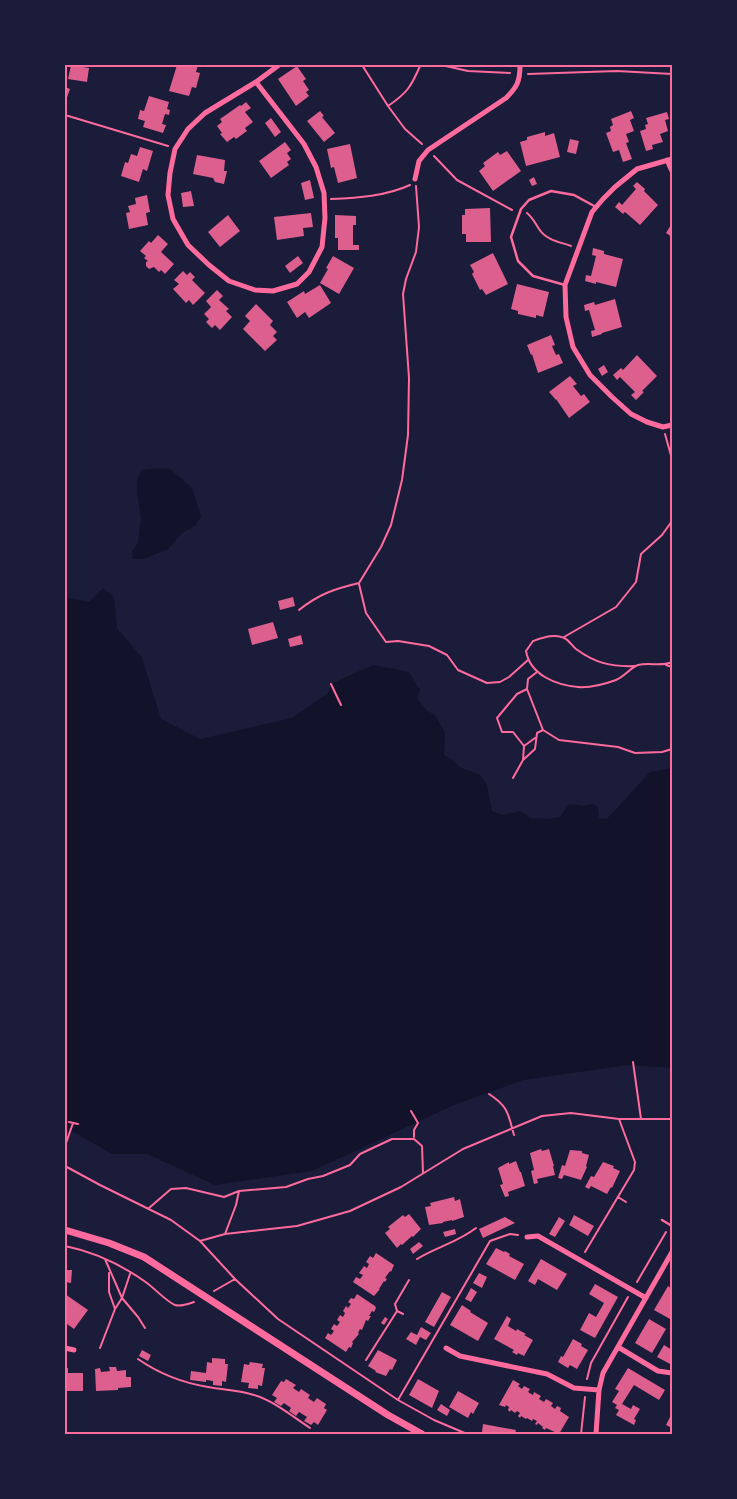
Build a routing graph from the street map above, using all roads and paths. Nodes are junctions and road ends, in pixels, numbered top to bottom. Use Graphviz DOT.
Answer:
graph roads {
  1 [pos="279,65"];
  2 [pos="362,65"];
  3 [pos="441,65"];
  4 [pos="520,65"];
  5 [pos="420,66"];
  6 [pos="520,74"];
  7 [pos="672,74"];
  8 [pos="256,82"];
  9 [pos="388,106"];
  10 [pos="65,115"];
  11 [pos="176,149"];
  12 [pos="428,150"];
  13 [pos="669,159"];
  14 [pos="672,171"];
  15 [pos="416,179"];
  16 [pos="324,200"];
  17 [pos="596,207"];
  18 [pos="521,209"];
  19 [pos="519,214"];
  20 [pos="578,249"];
  21 [pos="564,285"];
  22 [pos="672,425"];
  23 [pos="663,427"];
  24 [pos="672,459"];
  25 [pos="672,521"];
  26 [pos="359,583"];
  27 [pos="299,610"];
  28 [pos="564,638"];
  29 [pos="528,660"];
  30 [pos="672,662"];
  31 [pos="666,665"];
  32 [pos="635,666"];
  33 [pos="672,667"];
  34 [pos="537,672"];
  35 [pos="331,684"];
  36 [pos="527,689"];
  37 [pos="340,705"];
  38 [pos="543,730"];
  39 [pos="535,738"];
  40 [pos="524,746"];
  41 [pos="672,750"];
  42 [pos="524,760"];
  43 [pos="513,778"];
  44 [pos="633,1062"];
  45 [pos="489,1094"];
  46 [pos="411,1110"];
  47 [pos="619,1119"];
  48 [pos="641,1119"];
  49 [pos="672,1119"];
  50 [pos="69,1122"];
  51 [pos="73,1123"];
  52 [pos="78,1124"];
  53 [pos="512,1127"];
  54 [pos="514,1135"];
  55 [pos="414,1139"];
  56 [pos="65,1146"];
  57 [pos="65,1166"];
  58 [pos="424,1173"];
  59 [pos="239,1191"];
  60 [pos="618,1197"];
  61 [pos="626,1202"];
  62 [pos="149,1208"];
  63 [pos="662,1220"];
  64 [pos="671,1225"];
  65 [pos="476,1228"];
  66 [pos="65,1230"];
  67 [pos="225,1234"];
  68 [pos="527,1237"];
  69 [pos="200,1241"];
  70 [pos="65,1246"];
  71 [pos="672,1252"];
  72 [pos="105,1259"];
  73 [pos="417,1259"];
  74 [pos="580,1261"];
  75 [pos="109,1270"];
  76 [pos="130,1273"];
  77 [pos="235,1280"];
  78 [pos="409,1280"];
  79 [pos="632,1290"];
  80 [pos="214,1291"];
  81 [pos="122,1298"];
  82 [pos="646,1298"];
  83 [pos="194,1302"];
  84 [pos="115,1309"];
  85 [pos="397,1311"];
  86 [pos="403,1314"];
  87 [pos="145,1328"];
  88 [pos="618,1347"];
  89 [pos="65,1348"];
  90 [pos="100,1348"];
  91 [pos="446,1348"];
  92 [pos="74,1350"];
  93 [pos="138,1359"];
  94 [pos="366,1360"];
  95 [pos="672,1373"];
  96 [pos="586,1389"];
  97 [pos="599,1390"];
  98 [pos="398,1400"];
  99 [pos="310,1428"];
  100 [pos="422,1434"];
  101 [pos="467,1434"];
  102 [pos="581,1434"];
  103 [pos="596,1434"];
  1 -- 8 [label="street"];
  2 -- 9 [label="path"];
  3 -- 6 [label="path"];
  4 -- 6 [label="street"];
  5 -- 9 [label="path"];
  6 -- 7 [label="path"];
  6 -- 12 [label="street"];
  8 -- 11 [label="street"];
  8 -- 16 [label="street"];
  9 -- 12 [label="path"];
  10 -- 11 [label="path"];
  11 -- 16 [label="street"];
  12 -- 15 [label="street"];
  12 -- 19 [label="path"];
  13 -- 14 [label="street"];
  13 -- 17 [label="street"];
  15 -- 16 [label="path"];
  15 -- 26 [label="path"];
  17 -- 18 [label="lane"];
  17 -- 20 [label="street"];
  18 -- 19 [label="lane"];
  18 -- 20 [label="path"];
  19 -- 21 [label="lane"];
  20 -- 21 [label="street"];
  21 -- 23 [label="street"];
  22 -- 23 [label="street"];
  23 -- 24 [label="path"];
  25 -- 28 [label="path"];
  26 -- 27 [label="path"];
  26 -- 29 [label="path"];
  28 -- 29 [label="path"];
  28 -- 32 [label="path"];
  29 -- 34 [label="path"];
  30 -- 31 [label="path"];
  31 -- 32 [label="path"];
  31 -- 33 [label="path"];
  32 -- 34 [label="path"];
  34 -- 36 [label="path"];
  35 -- 37 [label="path"];
  36 -- 38 [label="path"];
  36 -- 40 [label="path"];
  38 -- 39 [label="path"];
  38 -- 41 [label="path"];
  39 -- 40 [label="path"];
  39 -- 42 [label="path"];
  40 -- 42 [label="path"];
  42 -- 43 [label="path"];
  44 -- 48 [label="path"];
  45 -- 53 [label="path"];
  46 -- 55 [label="path"];
  47 -- 48 [label="path"];
  47 -- 53 [label="path"];
  47 -- 60 [label="path"];
  48 -- 49 [label="path"];
  50 -- 51 [label="path"];
  51 -- 52 [label="path"];
  51 -- 56 [label="path"];
  53 -- 54 [label="path"];
  53 -- 58 [label="path"];
  55 -- 58 [label="path"];
  55 -- 59 [label="path"];
  57 -- 62 [label="path"];
  58 -- 67 [label="path"];
  59 -- 62 [label="path"];
  59 -- 67 [label="path"];
  60 -- 61 [label="path"];
  60 -- 74 [label="path"];
  62 -- 69 [label="path"];
  63 -- 64 [label="lane"];
  64 -- 79 [label="path"];
  65 -- 73 [label="path"];
  66 -- 100 [label="street"];
  67 -- 69 [label="path"];
  68 -- 74 [label="street"];
  68 -- 98 [label="path"];
  69 -- 77 [label="path"];
  70 -- 72 [label="path"];
  71 -- 82 [label="street"];
  72 -- 75 [label="path"];
  72 -- 76 [label="path"];
  74 -- 79 [label="street"];
  75 -- 81 [label="path"];
  75 -- 84 [label="path"];
  76 -- 81 [label="path"];
  76 -- 83 [label="path"];
  77 -- 80 [label="path"];
  77 -- 98 [label="path"];
  78 -- 85 [label="path"];
  79 -- 82 [label="street"];
  79 -- 96 [label="path"];
  81 -- 84 [label="path"];
  81 -- 87 [label="path"];
  82 -- 88 [label="street"];
  84 -- 90 [label="path"];
  85 -- 86 [label="path"];
  85 -- 94 [label="path"];
  88 -- 95 [label="street"];
  88 -- 97 [label="street"];
  89 -- 92 [label="street"];
  91 -- 96 [label="street"];
  93 -- 99 [label="path"];
  96 -- 97 [label="street"];
  96 -- 102 [label="path"];
  97 -- 103 [label="street"];
  98 -- 101 [label="path"];
}
